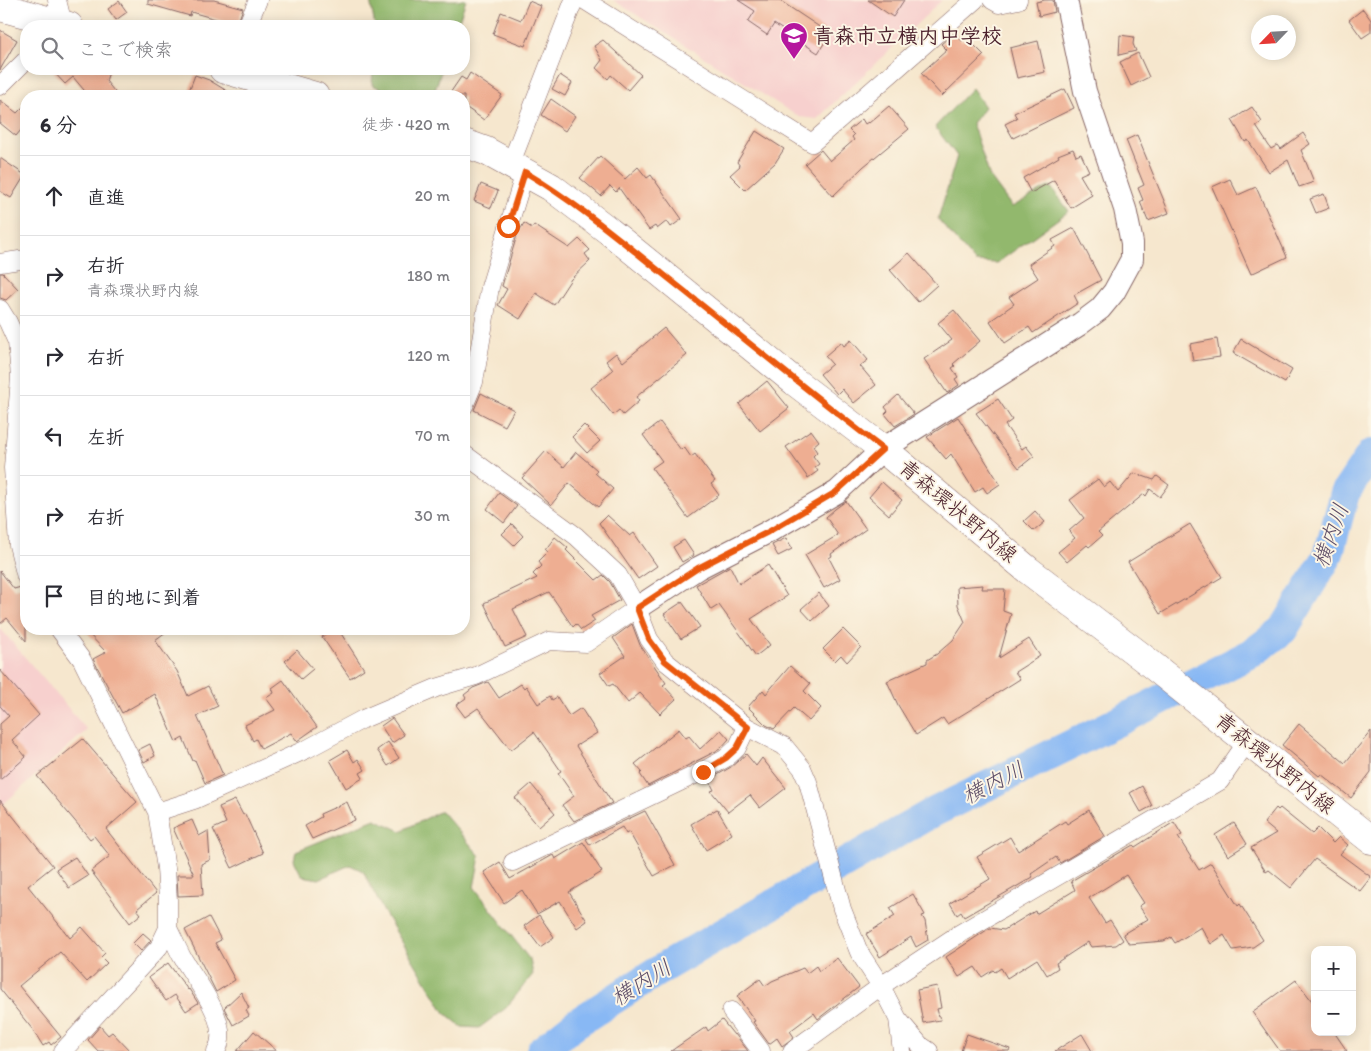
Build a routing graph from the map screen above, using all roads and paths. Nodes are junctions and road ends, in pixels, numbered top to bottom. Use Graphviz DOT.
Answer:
graph roads {
  1 [pos="258,0"];
  2 [pos="574,0"];
  3 [pos="584,0"];
  4 [pos="975,0"];
  5 [pos="992,0"];
  6 [pos="1018,0"];
  7 [pos="1066,0"];
  8 [pos="0,7"];
  9 [pos="63,19"];
  10 [pos="250,20"];
  11 [pos="20,66"];
  12 [pos="246,75"];
  13 [pos="0,86"];
  14 [pos="295,90"];
  15 [pos="470,145"];
  16 [pos="518,168"];
  17 [pos="20,261"];
  18 [pos="0,263"];
  19 [pos="0,309"];
  20 [pos="20,377"];
  21 [pos="20,377"];
  22 [pos="470,392"];
  23 [pos="883,449"];
  24 [pos="470,458"];
  25 [pos="20,553"];
  26 [pos="637,608"];
  27 [pos="63,635"];
  28 [pos="748,727"];
  29 [pos="1247,742"];
  30 [pos="157,812"];
  31 [pos="1371,840"];
  32 [pos="513,862"];
  33 [pos="168,928"];
  34 [pos="881,986"];
  35 [pos="731,1011"];
  36 [pos="898,1019"];
  37 [pos="63,1051"];
  38 [pos="216,1051"];
  39 [pos="761,1051"];
  40 [pos="792,1051"];
  41 [pos="902,1051"];
  42 [pos="929,1051"];
  1 -- 10 [label="street"];
  2 -- 16 [label="street"];
  3 -- 4 [label="street"];
  5 -- 6 [label="street"];
  7 -- 23 [label="street"];
  8 -- 9 [label="main road"];
  11 -- 13 [label="street"];
  12 -- 14 [label="main road"];
  15 -- 16 [label="main road, 青森環状野内線"];
  16 -- 22 [label="street"];
  16 -- 23 [label="main road, 青森環状野内線"];
  17 -- 18 [label="street"];
  19 -- 20 [label="street"];
  21 -- 25 [label="street"];
  23 -- 26 [label="street"];
  23 -- 29 [label="main road, 青森環状野内線"];
  24 -- 26 [label="street"];
  26 -- 28 [label="street"];
  26 -- 30 [label="street"];
  27 -- 30 [label="street"];
  28 -- 32 [label="street"];
  28 -- 34 [label="street"];
  29 -- 31 [label="main road, 青森環状野内線"];
  29 -- 34 [label="street"];
  30 -- 33 [label="street"];
  33 -- 37 [label="street"];
  33 -- 38 [label="street"];
  34 -- 36 [label="street"];
  34 -- 40 [label="street"];
  35 -- 39 [label="street"];
  36 -- 41 [label="street"];
  36 -- 42 [label="street"];
}
